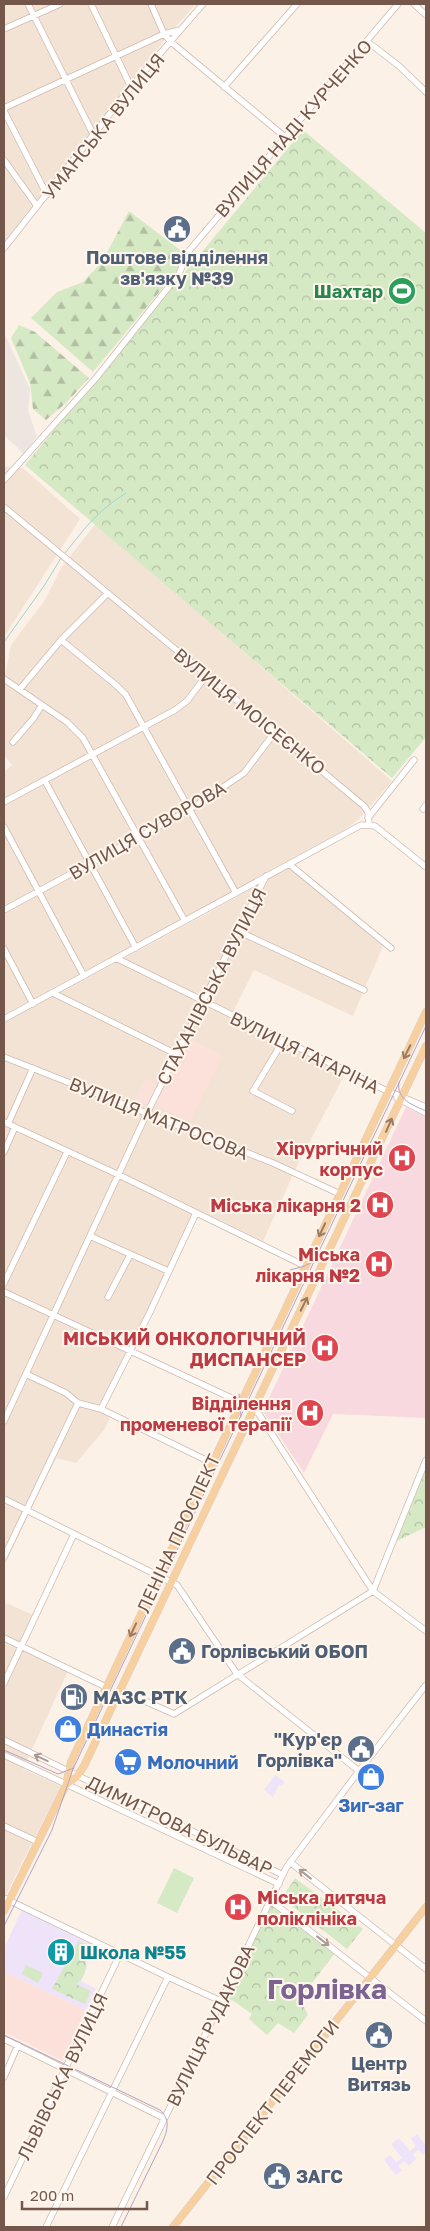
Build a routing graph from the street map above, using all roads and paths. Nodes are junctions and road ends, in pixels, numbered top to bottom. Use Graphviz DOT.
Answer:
graph roads {
  1 [pos="28,4"];
  2 [pos="60,4"];
  3 [pos="91,4"];
  4 [pos="151,4"];
  5 [pos="203,4"];
  6 [pos="297,4"];
  7 [pos="398,4"];
  8 [pos="414,4"];
  9 [pos="426,15"];
  10 [pos="34,16"];
  11 [pos="4,29"];
  12 [pos="181,30"];
  13 [pos="164,34"];
  14 [pos="171,42"];
  15 [pos="368,42"];
  16 [pos="117,56"];
  17 [pos="66,80"];
  18 [pos="131,87"];
  19 [pos="224,87"];
  20 [pos="426,92"];
  21 [pos="4,109"];
  22 [pos="93,134"];
  23 [pos="285,137"];
  24 [pos="4,160"];
  25 [pos="47,195"];
  26 [pos="37,206"];
  27 [pos="4,248"];
  28 [pos="4,480"];
  29 [pos="4,507"];
  30 [pos="107,594"];
  31 [pos="61,640"];
  32 [pos="206,676"];
  33 [pos="4,679"];
  34 [pos="20,690"];
  35 [pos="42,704"];
  36 [pos="144,727"];
  37 [pos="275,732"];
  38 [pos="13,742"];
  39 [pos="92,754"];
  40 [pos="414,760"];
  41 [pos="45,781"];
  42 [pos="4,802"];
  43 [pos="189,810"];
  44 [pos="368,817"];
  45 [pos="369,824"];
  46 [pos="362,825"];
  47 [pos="4,827"];
  48 [pos="138,836"];
  49 [pos="90,863"];
  50 [pos="289,864"];
  51 [pos="426,865"];
  52 [pos="266,876"];
  53 [pos="251,884"];
  54 [pos="39,891"];
  55 [pos="236,893"];
  56 [pos="258,893"];
  57 [pos="4,910"];
  58 [pos="184,921"];
  59 [pos="238,931"];
  60 [pos="136,948"];
  61 [pos="391,948"];
  62 [pos="4,949"];
  63 [pos="116,958"];
  64 [pos="84,976"];
  65 [pos="364,990"];
  66 [pos="54,993"];
  67 [pos="202,1002"];
  68 [pos="33,1004"];
  69 [pos="426,1012"];
  70 [pos="4,1019"];
  71 [pos="283,1040"];
  72 [pos="426,1046"];
  73 [pos="176,1054"];
  74 [pos="4,1057"];
  75 [pos="33,1068"];
  76 [pos="388,1091"];
  77 [pos="404,1097"];
  78 [pos="426,1107"];
  79 [pos="292,1111"];
  80 [pos="147,1113"];
  81 [pos="426,1113"];
  82 [pos="6,1123"];
  83 [pos="16,1127"];
  84 [pos="4,1152"];
  85 [pos="68,1152"];
  86 [pos="119,1175"];
  87 [pos="340,1194"];
  88 [pos="196,1213"];
  89 [pos="90,1236"];
  90 [pos="130,1255"];
  91 [pos="306,1266"];
  92 [pos="168,1271"];
  93 [pos="4,1283"];
  94 [pos="4,1292"];
  95 [pos="108,1297"];
  96 [pos="53,1316"];
  97 [pos="129,1351"];
  98 [pos="26,1374"];
  99 [pos="240,1402"];
  100 [pos="78,1403"];
  101 [pos="101,1409"];
  102 [pos="254,1409"];
  103 [pos="4,1421"];
  104 [pos="426,1460"];
  105 [pos="212,1462"];
  106 [pos="4,1499"];
  107 [pos="26,1510"];
  108 [pos="74,1534"];
  109 [pos="4,1557"];
  110 [pos="158,1575"];
  111 [pos="171,1582"];
  112 [pos="373,1591"];
  113 [pos="426,1631"];
  114 [pos="4,1638"];
  115 [pos="22,1646"];
  116 [pos="237,1674"];
  117 [pos="4,1683"];
  118 [pos="426,1685"];
  119 [pos="106,1687"];
  120 [pos="120,1690"];
  121 [pos="4,1740"];
  122 [pos="4,1756"];
  123 [pos="68,1771"];
  124 [pos="359,1771"];
  125 [pos="78,1776"];
  126 [pos="66,1785"];
  127 [pos="4,1826"];
  128 [pos="38,1842"];
  129 [pos="290,1862"];
  130 [pos="283,1875"];
  131 [pos="279,1884"];
  132 [pos="7,1899"];
  133 [pos="270,1901"];
  134 [pos="426,1907"];
  135 [pos="4,1911"];
  136 [pos="396,1945"];
  137 [pos="120,1954"];
  138 [pos="426,1968"];
  139 [pos="168,1977"];
  140 [pos="370,1978"];
  141 [pos="221,2001"];
  142 [pos="426,2021"];
  143 [pos="4,2039"];
  144 [pos="18,2046"];
  145 [pos="65,2068"];
  146 [pos="4,2078"];
  147 [pos="112,2091"];
  148 [pos="164,2118"];
  149 [pos="4,2197"];
  150 [pos="46,2227"];
  151 [pos="112,2227"];
  152 [pos="173,2227"];
  1 -- 10 [label="street"];
  2 -- 10 [label="street"];
  3 -- 16 [label="street"];
  4 -- 13 [label="street"];
  5 -- 12 [label="street, УМАНСЬКА ВУЛИЦЯ"];
  6 -- 19 [label="street"];
  7 -- 15 [label="street, ВУЛИЦЯ НАДІ КУРЧЕНКО"];
  8 -- 9 [label="street"];
  10 -- 11 [label="street"];
  10 -- 17 [label="street"];
  12 -- 13 [label="street"];
  12 -- 14 [label="street, УМАНСЬКА ВУЛИЦЯ"];
  13 -- 14 [label="street"];
  13 -- 16 [label="street"];
  14 -- 18 [label="street, УМАНСЬКА ВУЛИЦЯ"];
  14 -- 19 [label="street"];
  15 -- 20 [label="street"];
  15 -- 23 [label="street, ВУЛИЦЯ НАДІ КУРЧЕНКО"];
  16 -- 17 [label="street"];
  16 -- 18 [label="street"];
  17 -- 21 [label="street"];
  17 -- 22 [label="street"];
  18 -- 22 [label="street, УМАНСЬКА ВУЛИЦЯ"];
  19 -- 23 [label="street"];
  21 -- 25 [label="street"];
  22 -- 25 [label="street, УМАНСЬКА ВУЛИЦЯ"];
  23 -- 28 [label="street, ВУЛИЦЯ НАДІ КУРЧЕНКО"];
  24 -- 26 [label="street"];
  25 -- 26 [label="street, УМАНСЬКА ВУЛИЦЯ"];
  26 -- 27 [label="street, УМАНСЬКА ВУЛИЦЯ"];
  29 -- 30 [label="street, ВУЛИЦЯ МОІСЕЄНКО"];
  30 -- 31 [label="street"];
  30 -- 32 [label="street, ВУЛИЦЯ МОІСЕЄНКО"];
  31 -- 34 [label="street"];
  31 -- 36 [label="street"];
  32 -- 36 [label="street"];
  32 -- 37 [label="street, ВУЛИЦЯ МОІСЕЄНКО"];
  33 -- 34 [label="street"];
  34 -- 35 [label="street"];
  35 -- 38 [label="street"];
  35 -- 39 [label="street"];
  36 -- 39 [label="street"];
  36 -- 43 [label="street"];
  37 -- 43 [label="street, ВУЛИЦЯ СУВОРОВА"];
  37 -- 44 [label="street, ВУЛИЦЯ МОІСЕЄНКО"];
  39 -- 41 [label="street"];
  39 -- 48 [label="street"];
  40 -- 44 [label="street"];
  41 -- 42 [label="street"];
  41 -- 49 [label="street"];
  43 -- 48 [label="street, ВУЛИЦЯ СУВОРОВА"];
  43 -- 55 [label="street"];
  44 -- 45 [label="street, ВУЛИЦЯ МОІСЕЄНКО"];
  44 -- 46 [label="street"];
  45 -- 46 [label="street"];
  45 -- 51 [label="street"];
  46 -- 50 [label="street"];
  47 -- 54 [label="street"];
  48 -- 49 [label="street, ВУЛИЦЯ СУВОРОВА"];
  48 -- 58 [label="street"];
  49 -- 54 [label="street, ВУЛИЦЯ СУВОРОВА"];
  49 -- 60 [label="street"];
  50 -- 52 [label="street"];
  50 -- 61 [label="street"];
  52 -- 53 [label="street"];
  52 -- 56 [label="street, СТАХАНІВСЬКА ВУЛИЦЯ"];
  53 -- 55 [label="street"];
  53 -- 56 [label="street"];
  54 -- 57 [label="street, ВУЛИЦЯ СУВОРОВА"];
  54 -- 64 [label="street"];
  55 -- 58 [label="street"];
  56 -- 59 [label="street, СТАХАНІВСЬКА ВУЛИЦЯ"];
  58 -- 60 [label="street"];
  59 -- 65 [label="street"];
  59 -- 67 [label="street, СТАХАНІВСЬКА ВУЛИЦЯ"];
  60 -- 63 [label="street"];
  62 -- 68 [label="street"];
  63 -- 64 [label="street"];
  63 -- 67 [label="street, ВУЛИЦЯ ГАГАРІНА"];
  64 -- 66 [label="street"];
  66 -- 68 [label="street"];
  66 -- 73 [label="street"];
  67 -- 71 [label="street, ВУЛИЦЯ ГАГАРІНА"];
  67 -- 73 [label="street, СТАХАНІВСЬКА ВУЛИЦЯ"];
  68 -- 70 [label="street"];
  69 -- 76 [label="main road, ЛЕНІНА ПРОСПЕКТ, one-way"];
  71 -- 76 [label="street, ВУЛИЦЯ ГАГАРІНА"];
  71 -- 79 [label="street"];
  72 -- 77 [label="main road, ЛЕНІНА ПРОСПЕКТ"];
  73 -- 80 [label="street, СТАХАНІВСЬКА ВУЛИЦЯ"];
  74 -- 75 [label="street, ВУЛИЦЯ МАТРОСОВА"];
  75 -- 80 [label="street, ВУЛИЦЯ МАТРОСОВА"];
  75 -- 82 [label="street"];
  76 -- 77 [label="street, ВУЛИЦЯ ГАГАРІНА"];
  76 -- 87 [label="main road, ЛЕНІНА ПРОСПЕКТ"];
  77 -- 78 [label="street"];
  77 -- 81 [label="street, ВУЛИЦЯ ГАГАРІНА"];
  102 -- 77 [label="main road, ЛЕНІНА ПРОСПЕКТ, one-way"];
  80 -- 86 [label="street, СТАХАНІВСЬКА ВУЛИЦЯ"];
  80 -- 87 [label="street, ВУЛИЦЯ МАТРОСОВА"];
  82 -- 83 [label="street"];
  83 -- 84 [label="street"];
  83 -- 85 [label="street"];
  85 -- 86 [label="street"];
  85 -- 93 [label="street"];
  86 -- 88 [label="street"];
  86 -- 89 [label="street, СТАХАНІВСЬКА ВУЛИЦЯ"];
  87 -- 91 [label="main road, ЛЕНІНА ПРОСПЕКТ, one-way"];
  88 -- 91 [label="street"];
  88 -- 92 [label="street"];
  89 -- 90 [label="street"];
  89 -- 96 [label="street, СТАХАНІВСЬКА ВУЛИЦЯ"];
  90 -- 92 [label="street"];
  90 -- 95 [label="street"];
  91 -- 99 [label="main road, ЛЕНІНА ПРОСПЕКТ"];
  92 -- 97 [label="street"];
  94 -- 96 [label="street"];
  96 -- 97 [label="street"];
  96 -- 98 [label="street, СТАХАНІВСЬКА ВУЛИЦЯ"];
  97 -- 99 [label="street"];
  97 -- 101 [label="street"];
  98 -- 100 [label="street"];
  98 -- 103 [label="street, СТАХАНІВСЬКА ВУЛИЦЯ"];
  99 -- 102 [label="main road"];
  99 -- 105 [label="main road, ЛЕНІНА ПРОСПЕКТ"];
  100 -- 101 [label="street"];
  100 -- 107 [label="street"];
  101 -- 105 [label="street"];
  102 -- 111 [label="main road, ЛЕНІНА ПРОСПЕКТ"];
  102 -- 112 [label="street"];
  104 -- 112 [label="street"];
  105 -- 110 [label="main road, ЛЕНІНА ПРОСПЕКТ"];
  106 -- 107 [label="street"];
  107 -- 108 [label="street"];
  107 -- 109 [label="street"];
  108 -- 110 [label="street"];
  108 -- 115 [label="street"];
  110 -- 111 [label="street"];
  110 -- 119 [label="main road, ЛЕНІНА ПРОСПЕКТ, one-way"];
  111 -- 116 [label="street"];
  111 -- 120 [label="main road, ЛЕНІНА ПРОСПЕКТ"];
  112 -- 113 [label="street"];
  112 -- 116 [label="street"];
  114 -- 115 [label="street"];
  115 -- 117 [label="street"];
  115 -- 119 [label="street"];
  116 -- 120 [label="street"];
  116 -- 124 [label="street"];
  118 -- 124 [label="street, ВУЛИЦЯ РУДАКОВА"];
  119 -- 123 [label="main road, ЛЕНІНА ПРОСПЕКТ"];
  120 -- 125 [label="main road, ЛЕНІНА ПРОСПЕКТ"];
  123 -- 121 [label="street, ДИМИТРОВА БУЛЬВАР, one-way"];
  122 -- 126 [label="street, ДИМИТРОВА БУЛЬВАР"];
  123 -- 125 [label="street, ДИМИТРОВА БУЛЬВАР"];
  123 -- 126 [label="main road, ЛЕНІНА ПРОСПЕКТ"];
  124 -- 129 [label="street, ВУЛИЦЯ РУДАКОВА"];
  125 -- 126 [label="main road, ЛЕНІНА ПРОСПЕКТ"];
  125 -- 130 [label="street, ДИМИТРОВА БУЛЬВАР"];
  126 -- 128 [label="main road, ЛЕНІНА ПРОСПЕКТ"];
  126 -- 131 [label="street, ДИМИТРОВА БУЛЬВАР"];
  127 -- 128 [label="street"];
  128 -- 132 [label="main road, ЛЕНІНА ПРОСПЕКТ"];
  129 -- 130 [label="street, ВУЛИЦЯ РУДАКОВА"];
  136 -- 129 [label="street, ДИМИТРОВА БУЛЬВАР, one-way"];
  130 -- 131 [label="street, ВУЛИЦЯ РУДАКОВА"];
  131 -- 133 [label="street, ВУЛИЦЯ РУДАКОВА"];
  132 -- 135 [label="main road, ЛЕНІНА ПРОСПЕКТ"];
  132 -- 137 [label="street"];
  133 -- 140 [label="street, ДИМИТРОВА БУЛЬВАР, one-way"];
  133 -- 141 [label="street, ВУЛИЦЯ РУДАКОВА"];
  134 -- 136 [label="main road, ПРОСПЕКТ ПЕРЕМОГИ"];
  136 -- 138 [label="street, ДИМИТРОВА БУЛЬВАР"];
  136 -- 140 [label="main road, ПРОСПЕКТ ПЕРЕМОГИ"];
  137 -- 139 [label="street"];
  137 -- 145 [label="street, ЛЬВІВСЬКА ВУЛИЦЯ"];
  139 -- 141 [label="street"];
  139 -- 147 [label="street"];
  140 -- 142 [label="street, ДИМИТРОВА БУЛЬВАР"];
  140 -- 152 [label="main road, ПРОСПЕКТ ПЕРЕМОГИ"];
  141 -- 148 [label="street, ВУЛИЦЯ РУДАКОВА"];
  143 -- 144 [label="street"];
  144 -- 145 [label="street"];
  144 -- 146 [label="street"];
  145 -- 147 [label="street"];
  145 -- 149 [label="street, ЛЬВІВСЬКА ВУЛИЦЯ"];
  147 -- 148 [label="street"];
  147 -- 150 [label="street"];
  148 -- 151 [label="street, ВУЛИЦЯ РУДАКОВА"];
}
